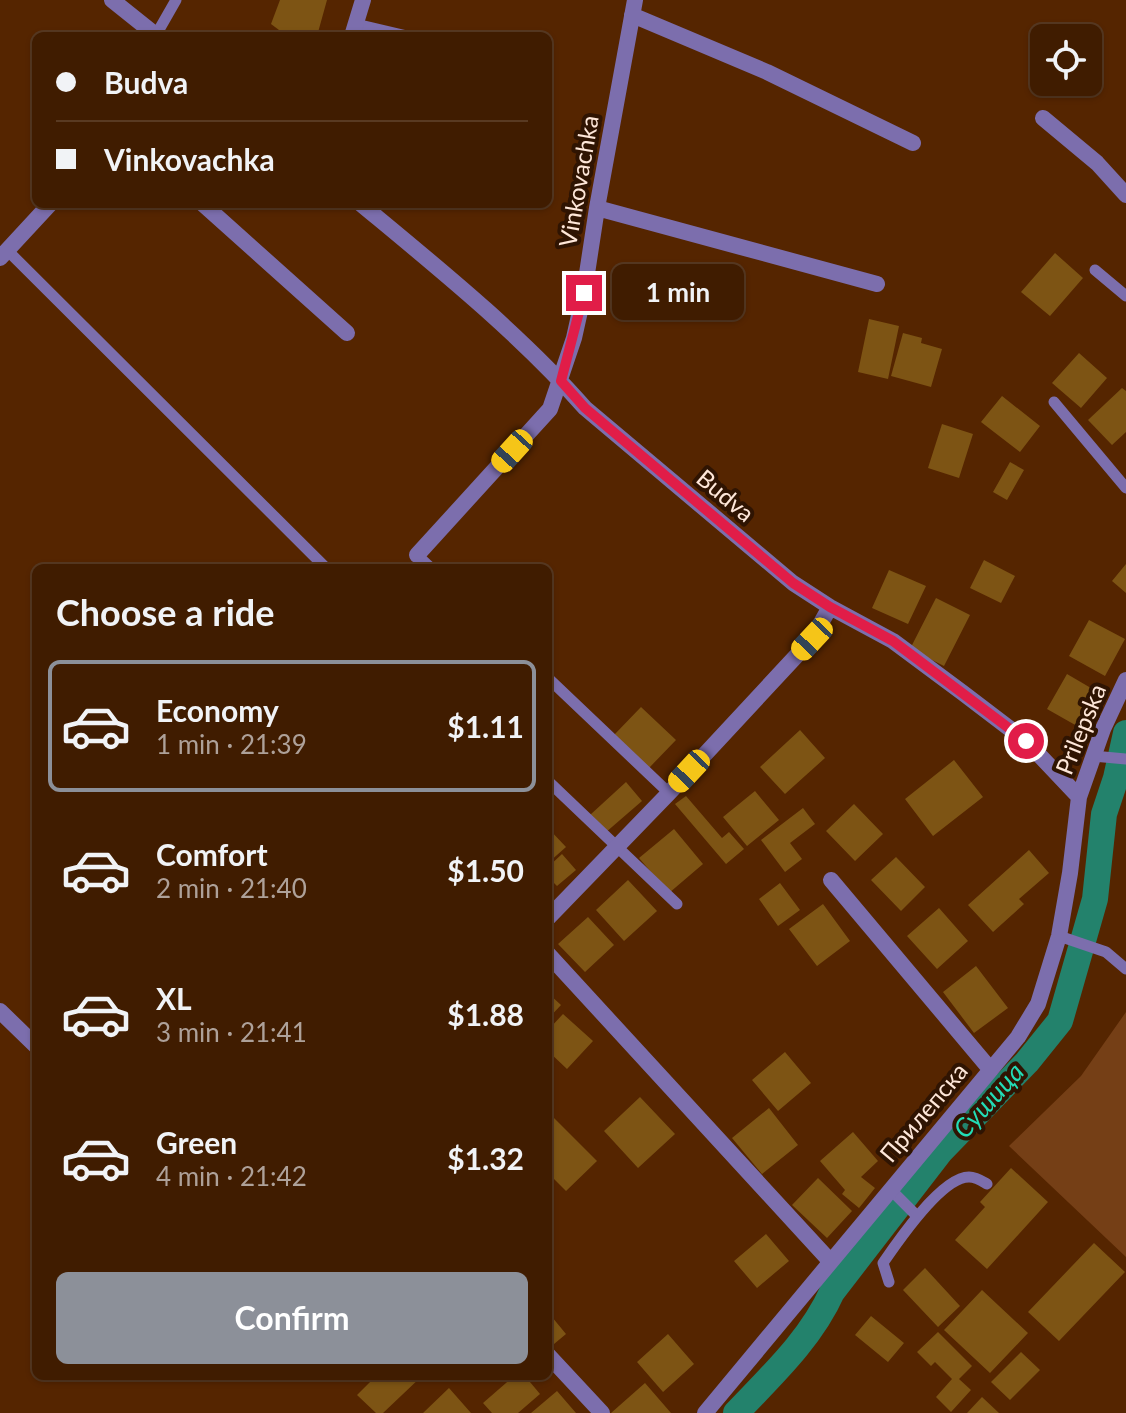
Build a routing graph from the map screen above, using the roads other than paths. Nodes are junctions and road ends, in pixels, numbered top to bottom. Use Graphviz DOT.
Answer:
graph roads {
  1 [pos="112,0"];
  2 [pos="176,0"];
  3 [pos="363,0"];
  4 [pos="633,7"];
  5 [pos="354,30"];
  6 [pos="152,32"];
  7 [pos="159,32"];
  8 [pos="1043,118"];
  9 [pos="913,143"];
  10 [pos="1126,195"];
  11 [pos="46,208"];
  12 [pos="207,208"];
  13 [pos="366,208"];
  14 [pos="597,208"];
  15 [pos="4,254"];
  16 [pos="1095,270"];
  17 [pos="877,284"];
  18 [pos="1126,296"];
  19 [pos="347,333"];
  20 [pos="561,381"];
  21 [pos="1054,402"];
  22 [pos="1126,488"];
  23 [pos="417,555"];
  24 [pos="322,564"];
  25 [pos="427,564"];
  26 [pos="830,607"];
  27 [pos="1126,680"];
  28 [pos="552,682"];
  29 [pos="1101,757"];
  30 [pos="1126,759"];
  31 [pos="552,785"];
  32 [pos="669,793"];
  33 [pos="1079,797"];
  34 [pos="615,846"];
  35 [pos="831,880"];
  36 [pos="677,904"];
  37 [pos="552,914"];
  38 [pos="1066,938"];
  39 [pos="552,958"];
  40 [pos="1126,969"];
  41 [pos="0,1011"];
  42 [pos="32,1042"];
  43 [pos="990,1069"];
  44 [pos="987,1184"];
  45 [pos="894,1192"];
  46 [pos="915,1213"];
  47 [pos="830,1261"];
  48 [pos="889,1282"];
  49 [pos="552,1359"];
  50 [pos="602,1413"];
  51 [pos="705,1413"];
  1 -- 6 [label="street"];
  2 -- 7 [label="lane"];
  3 -- 5 [label="street"];
  4 -- 9 [label="street"];
  4 -- 14 [label="street, Vinkovachka"];
  8 -- 10 [label="street"];
  11 -- 15 [label="street"];
  12 -- 19 [label="street"];
  13 -- 20 [label="street, Budva"];
  14 -- 17 [label="street"];
  14 -- 20 [label="street, Vinkovachka"];
  15 -- 24 [label="lane"];
  16 -- 18 [label="lane"];
  20 -- 23 [label="street, Vinkovachka"];
  20 -- 26 [label="street, Budva"];
  21 -- 22 [label="lane"];
  23 -- 25 [label="lane"];
  26 -- 32 [label="street"];
  26 -- 33 [label="street, Budva"];
  27 -- 29 [label="street, Prilepska"];
  28 -- 32 [label="lane"];
  29 -- 30 [label="lane"];
  29 -- 33 [label="street, Prilepska"];
  31 -- 34 [label="lane"];
  32 -- 34 [label="street"];
  33 -- 38 [label="street, Прилепска"];
  34 -- 36 [label="lane"];
  34 -- 37 [label="street"];
  35 -- 43 [label="street"];
  38 -- 40 [label="lane"];
  38 -- 43 [label="street, Прилепска"];
  39 -- 47 [label="street"];
  41 -- 42 [label="street"];
  43 -- 45 [label="street, Прилепска"];
  44 -- 46 [label="lane"];
  45 -- 46 [label="lane"];
  45 -- 47 [label="street, Прилепска"];
  46 -- 48 [label="lane"];
  47 -- 51 [label="street, Прилепска"];
  49 -- 50 [label="street"];
}
